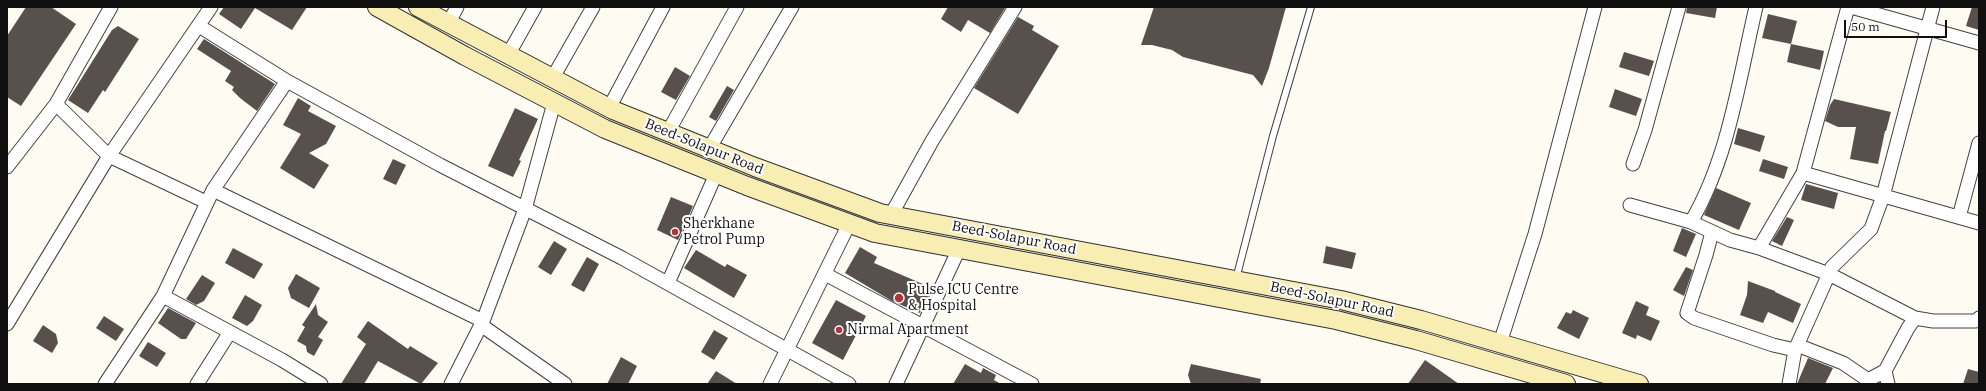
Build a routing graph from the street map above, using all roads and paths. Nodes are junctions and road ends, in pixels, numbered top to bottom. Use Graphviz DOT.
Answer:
graph roads {
  1 [pos="111,7"];
  2 [pos="210,7"];
  3 [pos="377,7"];
  4 [pos="418,7"];
  5 [pos="457,7"];
  6 [pos="535,7"];
  7 [pos="593,7"];
  8 [pos="663,7"];
  9 [pos="737,7"];
  10 [pos="792,7"];
  11 [pos="1015,7"];
  12 [pos="1311,7"];
  13 [pos="1595,7"];
  14 [pos="1679,7"];
  15 [pos="1756,7"];
  16 [pos="1848,7"];
  17 [pos="1851,7"];
  18 [pos="1933,7"];
  19 [pos="448,24"];
  20 [pos="199,26"];
  21 [pos="1928,29"];
  22 [pos="1979,43"];
  23 [pos="508,56"];
  24 [pos="552,78"];
  25 [pos="287,81"];
  26 [pos="554,103"];
  27 [pos="56,104"];
  28 [pos="609,108"];
  29 [pos="668,132"];
  30 [pos="1979,143"];
  31 [pos="709,149"];
  32 [pos="109,156"];
  33 [pos="1633,164"];
  34 [pos="7,167"];
  35 [pos="1803,173"];
  36 [pos="716,174"];
  37 [pos="212,190"];
  38 [pos="1883,196"];
  39 [pos="206,202"];
  40 [pos="1630,205"];
  41 [pos="524,209"];
  42 [pos="891,215"];
  43 [pos="1959,217"];
  44 [pos="1691,222"];
  45 [pos="1979,223"];
  46 [pos="849,224"];
  47 [pos="1712,232"];
  48 [pos="1759,248"];
  49 [pos="959,249"];
  50 [pos="825,274"];
  51 [pos="1829,274"];
  52 [pos="1236,280"];
  53 [pos="668,283"];
  54 [pos="163,296"];
  55 [pos="1915,318"];
  56 [pos="1979,318"];
  57 [pos="482,323"];
  58 [pos="7,324"];
  59 [pos="923,326"];
  60 [pos="230,332"];
  61 [pos="1500,343"];
  62 [pos="1796,348"];
  63 [pos="788,350"];
  64 [pos="1885,371"];
  65 [pos="1534,380"];
  66 [pos="105,384"];
  67 [pos="198,384"];
  68 [pos="321,384"];
  69 [pos="451,384"];
  70 [pos="565,384"];
  71 [pos="770,384"];
  72 [pos="849,384"];
  73 [pos="896,384"];
  74 [pos="1032,384"];
  75 [pos="1566,384"];
  76 [pos="1639,384"];
  77 [pos="1789,384"];
  78 [pos="1888,384"];
  1 -- 27 [label="street"];
  2 -- 20 [label="street"];
  3 -- 26 [label="main road, Beed-Solapur Road"];
  4 -- 19 [label="main road, Beed-Solapur Road"];
  5 -- 19 [label="street"];
  6 -- 23 [label="street"];
  7 -- 24 [label="street"];
  8 -- 28 [label="street"];
  9 -- 29 [label="street"];
  10 -- 31 [label="street"];
  11 -- 42 [label="street"];
  12 -- 52 [label="lane"];
  13 -- 61 [label="street"];
  14 -- 33 [label="street"];
  15 -- 44 [label="street"];
  16 -- 35 [label="street"];
  17 -- 21 [label="street"];
  18 -- 21 [label="street"];
  19 -- 23 [label="main road, Beed-Solapur Road"];
  20 -- 25 [label="street"];
  20 -- 32 [label="street"];
  21 -- 22 [label="street"];
  21 -- 38 [label="street"];
  23 -- 24 [label="main road, Beed-Solapur Road"];
  24 -- 28 [label="main road, Beed-Solapur Road"];
  25 -- 37 [label="street"];
  25 -- 41 [label="street"];
  26 -- 36 [label="main road, Beed-Solapur Road"];
  26 -- 41 [label="street"];
  27 -- 32 [label="street"];
  27 -- 34 [label="street"];
  28 -- 29 [label="main road, Beed-Solapur Road"];
  29 -- 31 [label="main road, Beed-Solapur Road"];
  30 -- 43 [label="street"];
  31 -- 42 [label="main road, Beed-Solapur Road"];
  32 -- 39 [label="street"];
  32 -- 58 [label="street"];
  35 -- 38 [label="street"];
  35 -- 48 [label="street"];
  36 -- 46 [label="main road, Beed-Solapur Road"];
  36 -- 53 [label="street"];
  37 -- 39 [label="street"];
  37 -- 57 [label="street"];
  38 -- 43 [label="street"];
  38 -- 51 [label="street"];
  39 -- 54 [label="street"];
  40 -- 44 [label="street"];
  41 -- 53 [label="street"];
  41 -- 57 [label="street"];
  42 -- 52 [label="main road, Beed-Solapur Road"];
  43 -- 45 [label="street"];
  44 -- 47 [label="street"];
  46 -- 49 [label="main road, Beed-Solapur Road"];
  46 -- 50 [label="street"];
  47 -- 48 [label="street"];
  47 -- 62 [label="street"];
  48 -- 51 [label="street"];
  49 -- 59 [label="street"];
  49 -- 65 [label="main road, Beed-Solapur Road"];
  50 -- 59 [label="street"];
  50 -- 63 [label="street"];
  51 -- 55 [label="street"];
  51 -- 62 [label="street"];
  52 -- 61 [label="main road, Beed-Solapur Road"];
  53 -- 63 [label="street"];
  54 -- 60 [label="street"];
  54 -- 66 [label="street"];
  55 -- 56 [label="street"];
  55 -- 64 [label="street"];
  57 -- 69 [label="street"];
  57 -- 70 [label="street"];
  59 -- 73 [label="street"];
  59 -- 74 [label="street"];
  60 -- 67 [label="street"];
  60 -- 68 [label="street"];
  61 -- 76 [label="main road, Beed-Solapur Road"];
  62 -- 64 [label="street"];
  62 -- 77 [label="street"];
  63 -- 71 [label="street"];
  63 -- 72 [label="street"];
  64 -- 78 [label="street"];
  65 -- 75 [label="main road, Beed-Solapur Road"];
}
